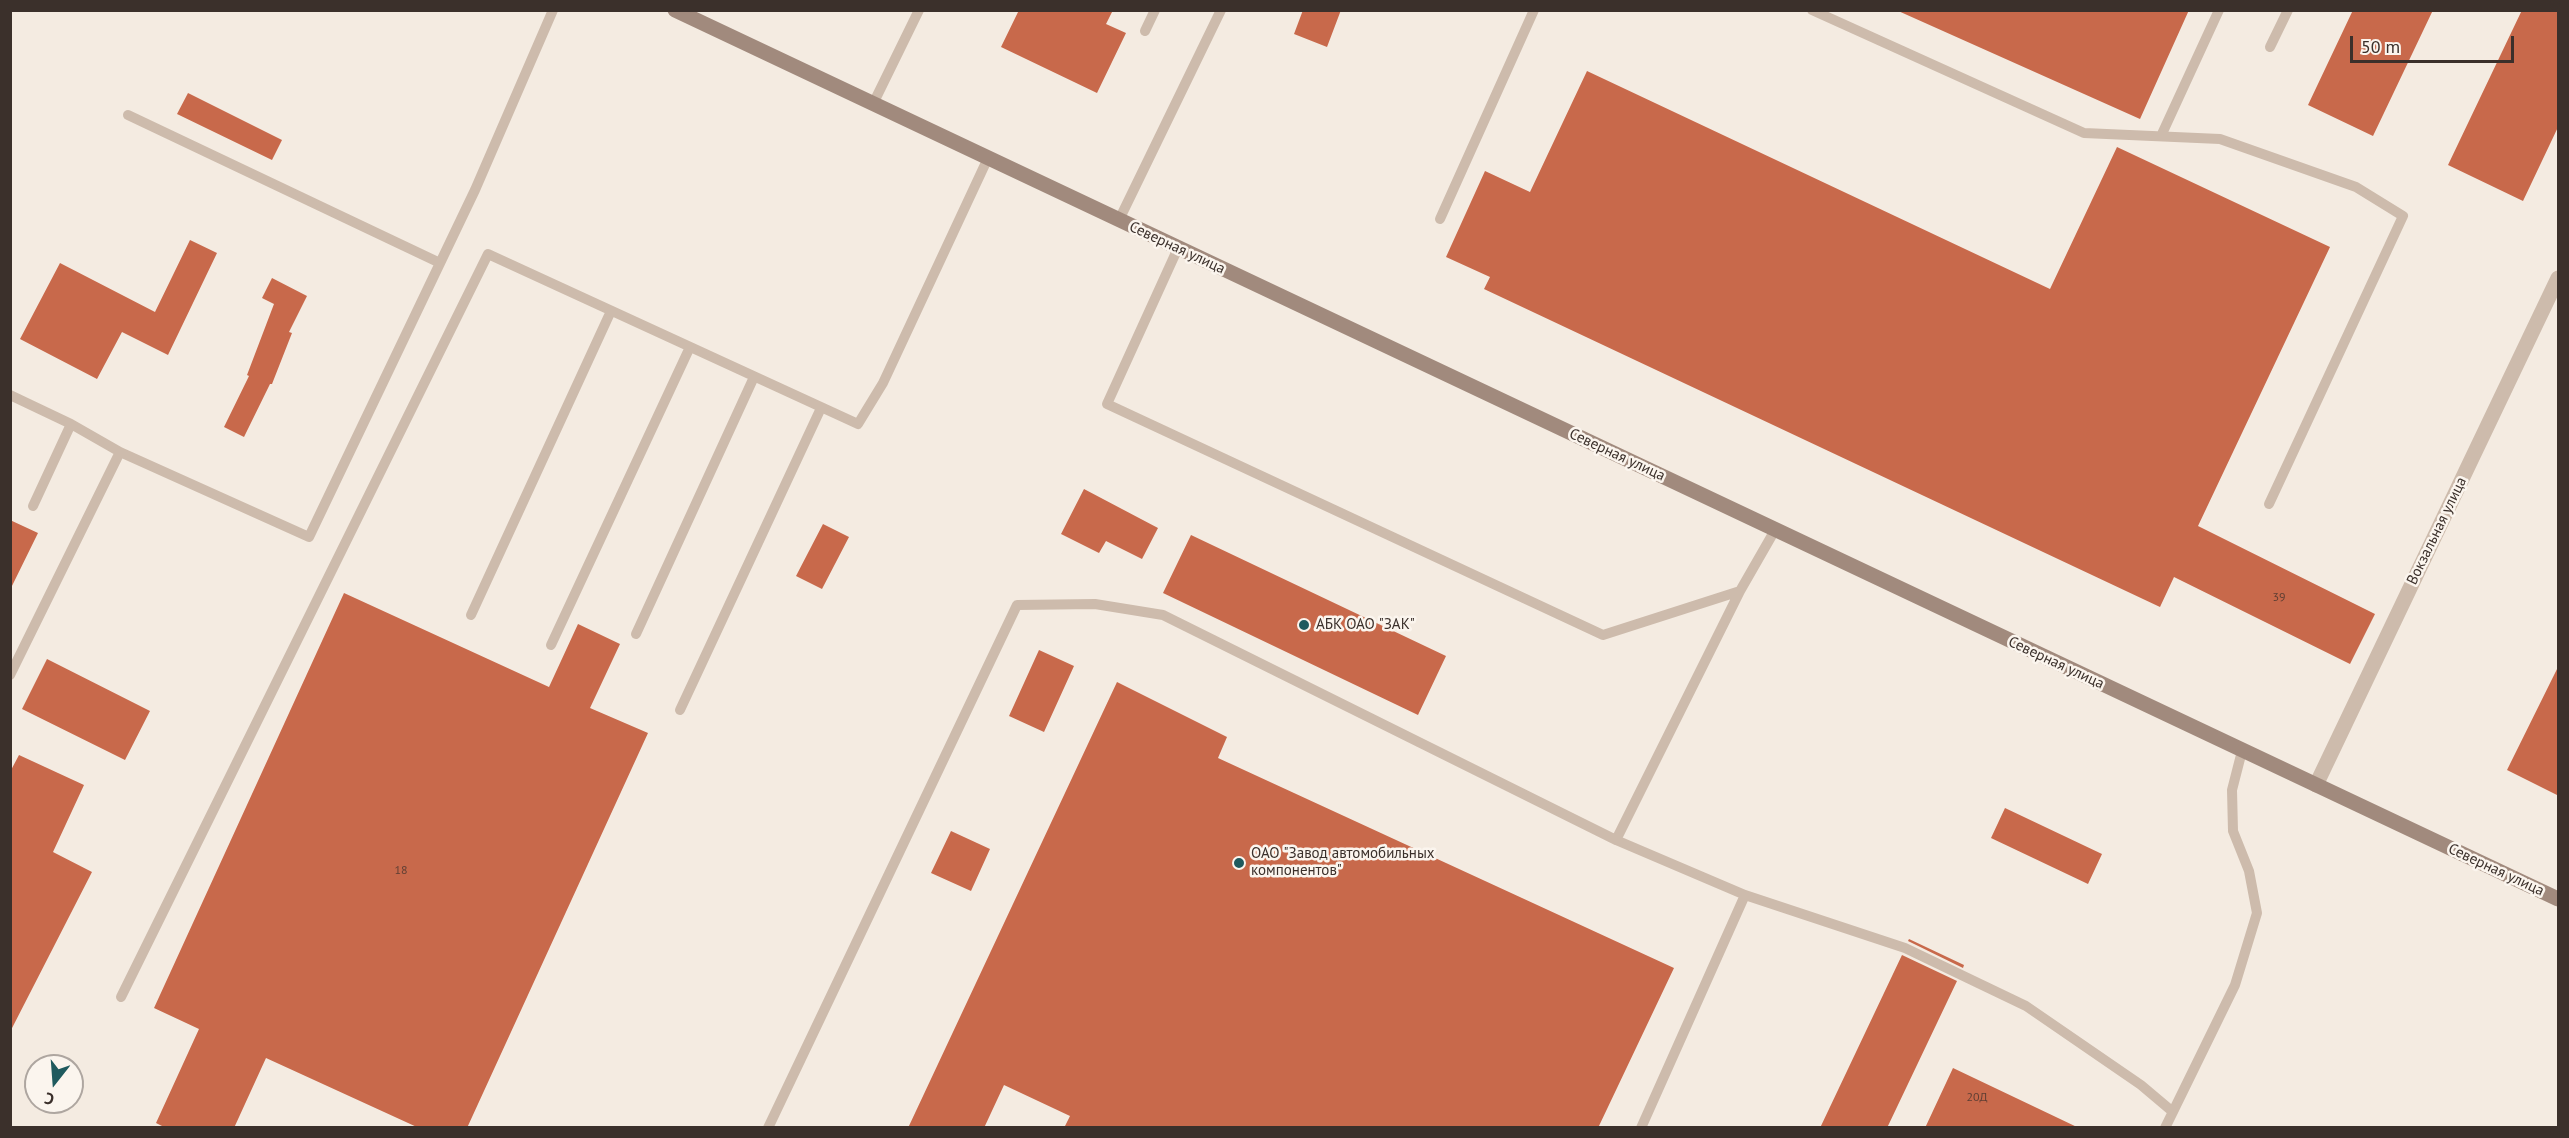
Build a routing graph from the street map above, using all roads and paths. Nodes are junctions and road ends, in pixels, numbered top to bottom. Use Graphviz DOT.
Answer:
graph roads {
  1 [pos="553,10"];
  2 [pos="675,10"];
  3 [pos="919,10"];
  4 [pos="1155,10"];
  5 [pos="1221,10"];
  6 [pos="1534,10"];
  7 [pos="1812,10"];
  8 [pos="2219,10"];
  9 [pos="2288,10"];
  10 [pos="1145,32"];
  11 [pos="2270,47"];
  12 [pos="873,104"];
  13 [pos="128,115"];
  14 [pos="2161,136"];
  15 [pos="988,158"];
  16 [pos="1440,219"];
  17 [pos="1119,220"];
  18 [pos="1178,248"];
  19 [pos="440,263"];
  20 [pos="2559,278"];
  21 [pos="611,311"];
  22 [pos="690,347"];
  23 [pos="754,377"];
  24 [pos="10,395"];
  25 [pos="821,408"];
  26 [pos="71,424"];
  27 [pos="120,452"];
  28 [pos="2269,504"];
  29 [pos="33,506"];
  30 [pos="1775,530"];
  31 [pos="1740,591"];
  32 [pos="471,615"];
  33 [pos="636,634"];
  34 [pos="550,645"];
  35 [pos="10,675"];
  36 [pos="680,710"];
  37 [pos="2242,751"];
  38 [pos="2316,785"];
  39 [pos="1616,840"];
  40 [pos="1745,895"];
  41 [pos="2559,899"];
  42 [pos="120,997"];
  43 [pos="2173,1112"];
  44 [pos="768,1128"];
  45 [pos="1641,1128"];
  46 [pos="2165,1128"];
  1 -- 19 [label="lane"];
  2 -- 12 [label="main road, Северная улица"];
  3 -- 12 [label="lane"];
  4 -- 10 [label="lane"];
  5 -- 17 [label="lane"];
  6 -- 16 [label="lane"];
  7 -- 14 [label="lane"];
  8 -- 14 [label="lane"];
  9 -- 11 [label="lane"];
  12 -- 15 [label="main road, Северная улица"];
  13 -- 19 [label="lane"];
  14 -- 28 [label="lane"];
  15 -- 17 [label="main road, Северная улица"];
  15 -- 25 [label="lane"];
  17 -- 18 [label="main road, Северная улица"];
  18 -- 30 [label="main road, Северная улица"];
  18 -- 31 [label="lane"];
  19 -- 27 [label="lane"];
  20 -- 38 [label="street, Вокзальная улица"];
  21 -- 22 [label="lane"];
  21 -- 32 [label="lane"];
  21 -- 42 [label="lane"];
  22 -- 23 [label="lane"];
  22 -- 34 [label="lane"];
  23 -- 25 [label="lane"];
  23 -- 33 [label="lane"];
  24 -- 26 [label="lane"];
  25 -- 36 [label="lane"];
  26 -- 27 [label="lane"];
  26 -- 29 [label="lane"];
  27 -- 35 [label="lane"];
  30 -- 31 [label="lane"];
  30 -- 37 [label="main road, Северная улица"];
  31 -- 39 [label="lane"];
  37 -- 38 [label="main road, Северная улица"];
  37 -- 43 [label="lane"];
  38 -- 41 [label="main road, Северная улица"];
  39 -- 40 [label="lane"];
  39 -- 44 [label="lane"];
  40 -- 43 [label="lane"];
  40 -- 45 [label="lane"];
  43 -- 46 [label="lane"];
}
